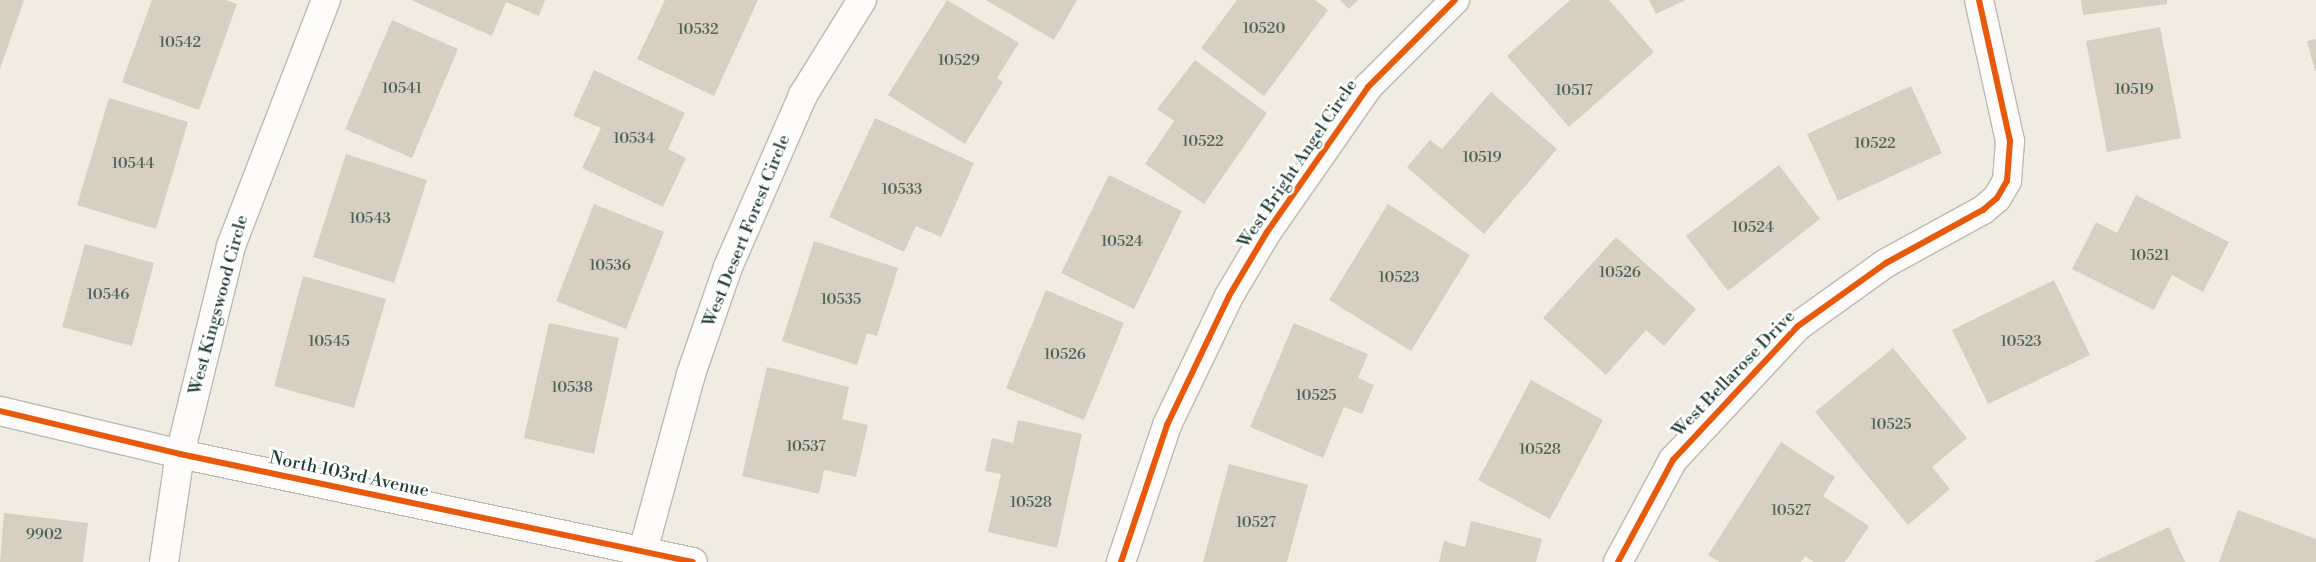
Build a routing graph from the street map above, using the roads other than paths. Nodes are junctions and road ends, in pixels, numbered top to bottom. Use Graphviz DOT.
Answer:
graph roads {
  1 [pos="326,0"];
  2 [pos="862,0"];
  3 [pos="1454,0"];
  4 [pos="1979,0"];
  5 [pos="0,411"];
  6 [pos="180,454"];
  7 [pos="641,557"];
  8 [pos="164,562"];
  9 [pos="692,562"];
  10 [pos="1121,562"];
  11 [pos="1618,562"];
  1 -- 6 [label="street, West Kingswood Circle"];
  2 -- 7 [label="street, West Desert Forest Circle"];
  3 -- 10 [label="street, West Bright Angel Circle"];
  4 -- 11 [label="street, West Bellarose Drive"];
  5 -- 6 [label="street, North 103rd Avenue"];
  6 -- 7 [label="street, North 103rd Avenue"];
  6 -- 8 [label="street, West Kingswood Circle"];
  7 -- 9 [label="street, North 103rd Avenue"];
}
